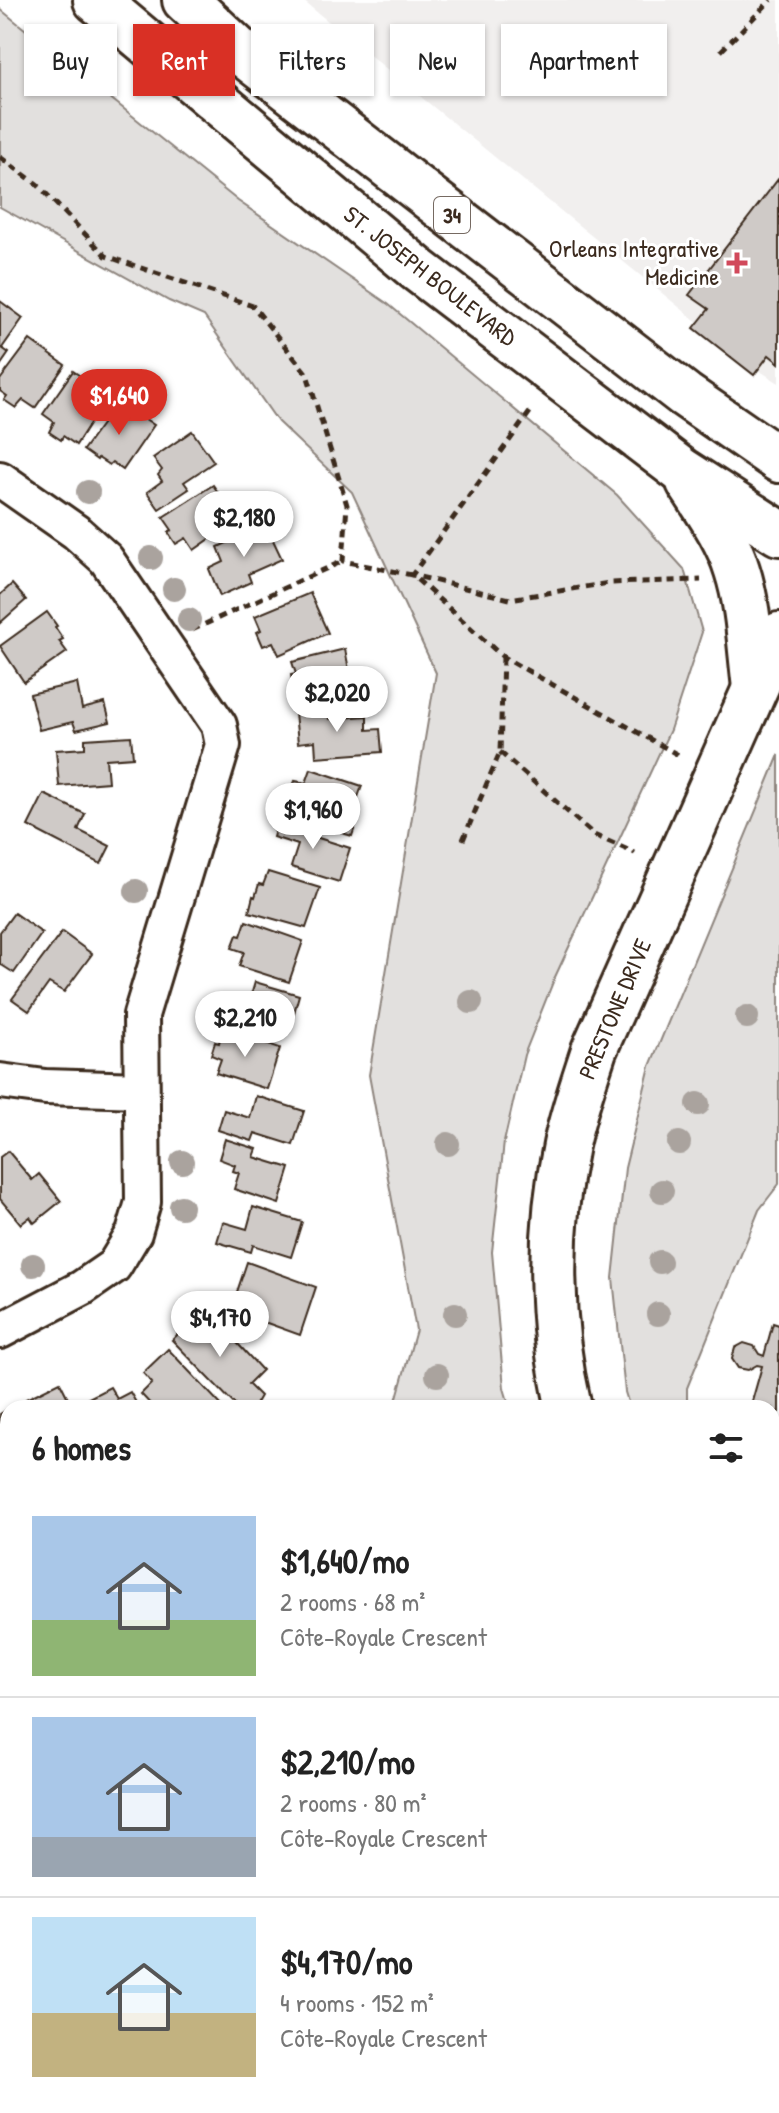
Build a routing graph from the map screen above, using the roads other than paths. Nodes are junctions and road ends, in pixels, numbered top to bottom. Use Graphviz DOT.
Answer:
graph roads {
  1 [pos="96,0"];
  2 [pos="185,0"];
  3 [pos="779,420"];
  4 [pos="724,423"];
  5 [pos="779,460"];
  6 [pos="681,470"];
  7 [pos="0,479"];
  8 [pos="779,533"];
  9 [pos="779,635"];
  10 [pos="765,678"];
  11 [pos="0,1081"];
  12 [pos="141,1090"];
  13 [pos="0,1331"];
  14 [pos="568,1400"];
  1 -- 6 [label="main road, ST. JOSEPH BOULEVARD"];
  2 -- 4 [label="main road, 34"];
  3 -- 4 [label="main road"];
  4 -- 5 [label="main road, 34"];
  6 -- 8 [label="main road, ST. JOSEPH BOULEVARD"];
  6 -- 10 [label="main road"];
  7 -- 12 [label="street"];
  9 -- 10 [label="main road, PRESTONE DRIVE"];
  10 -- 14 [label="main road, PRESTONE DRIVE"];
  11 -- 12 [label="street"];
  12 -- 13 [label="street"];
}
